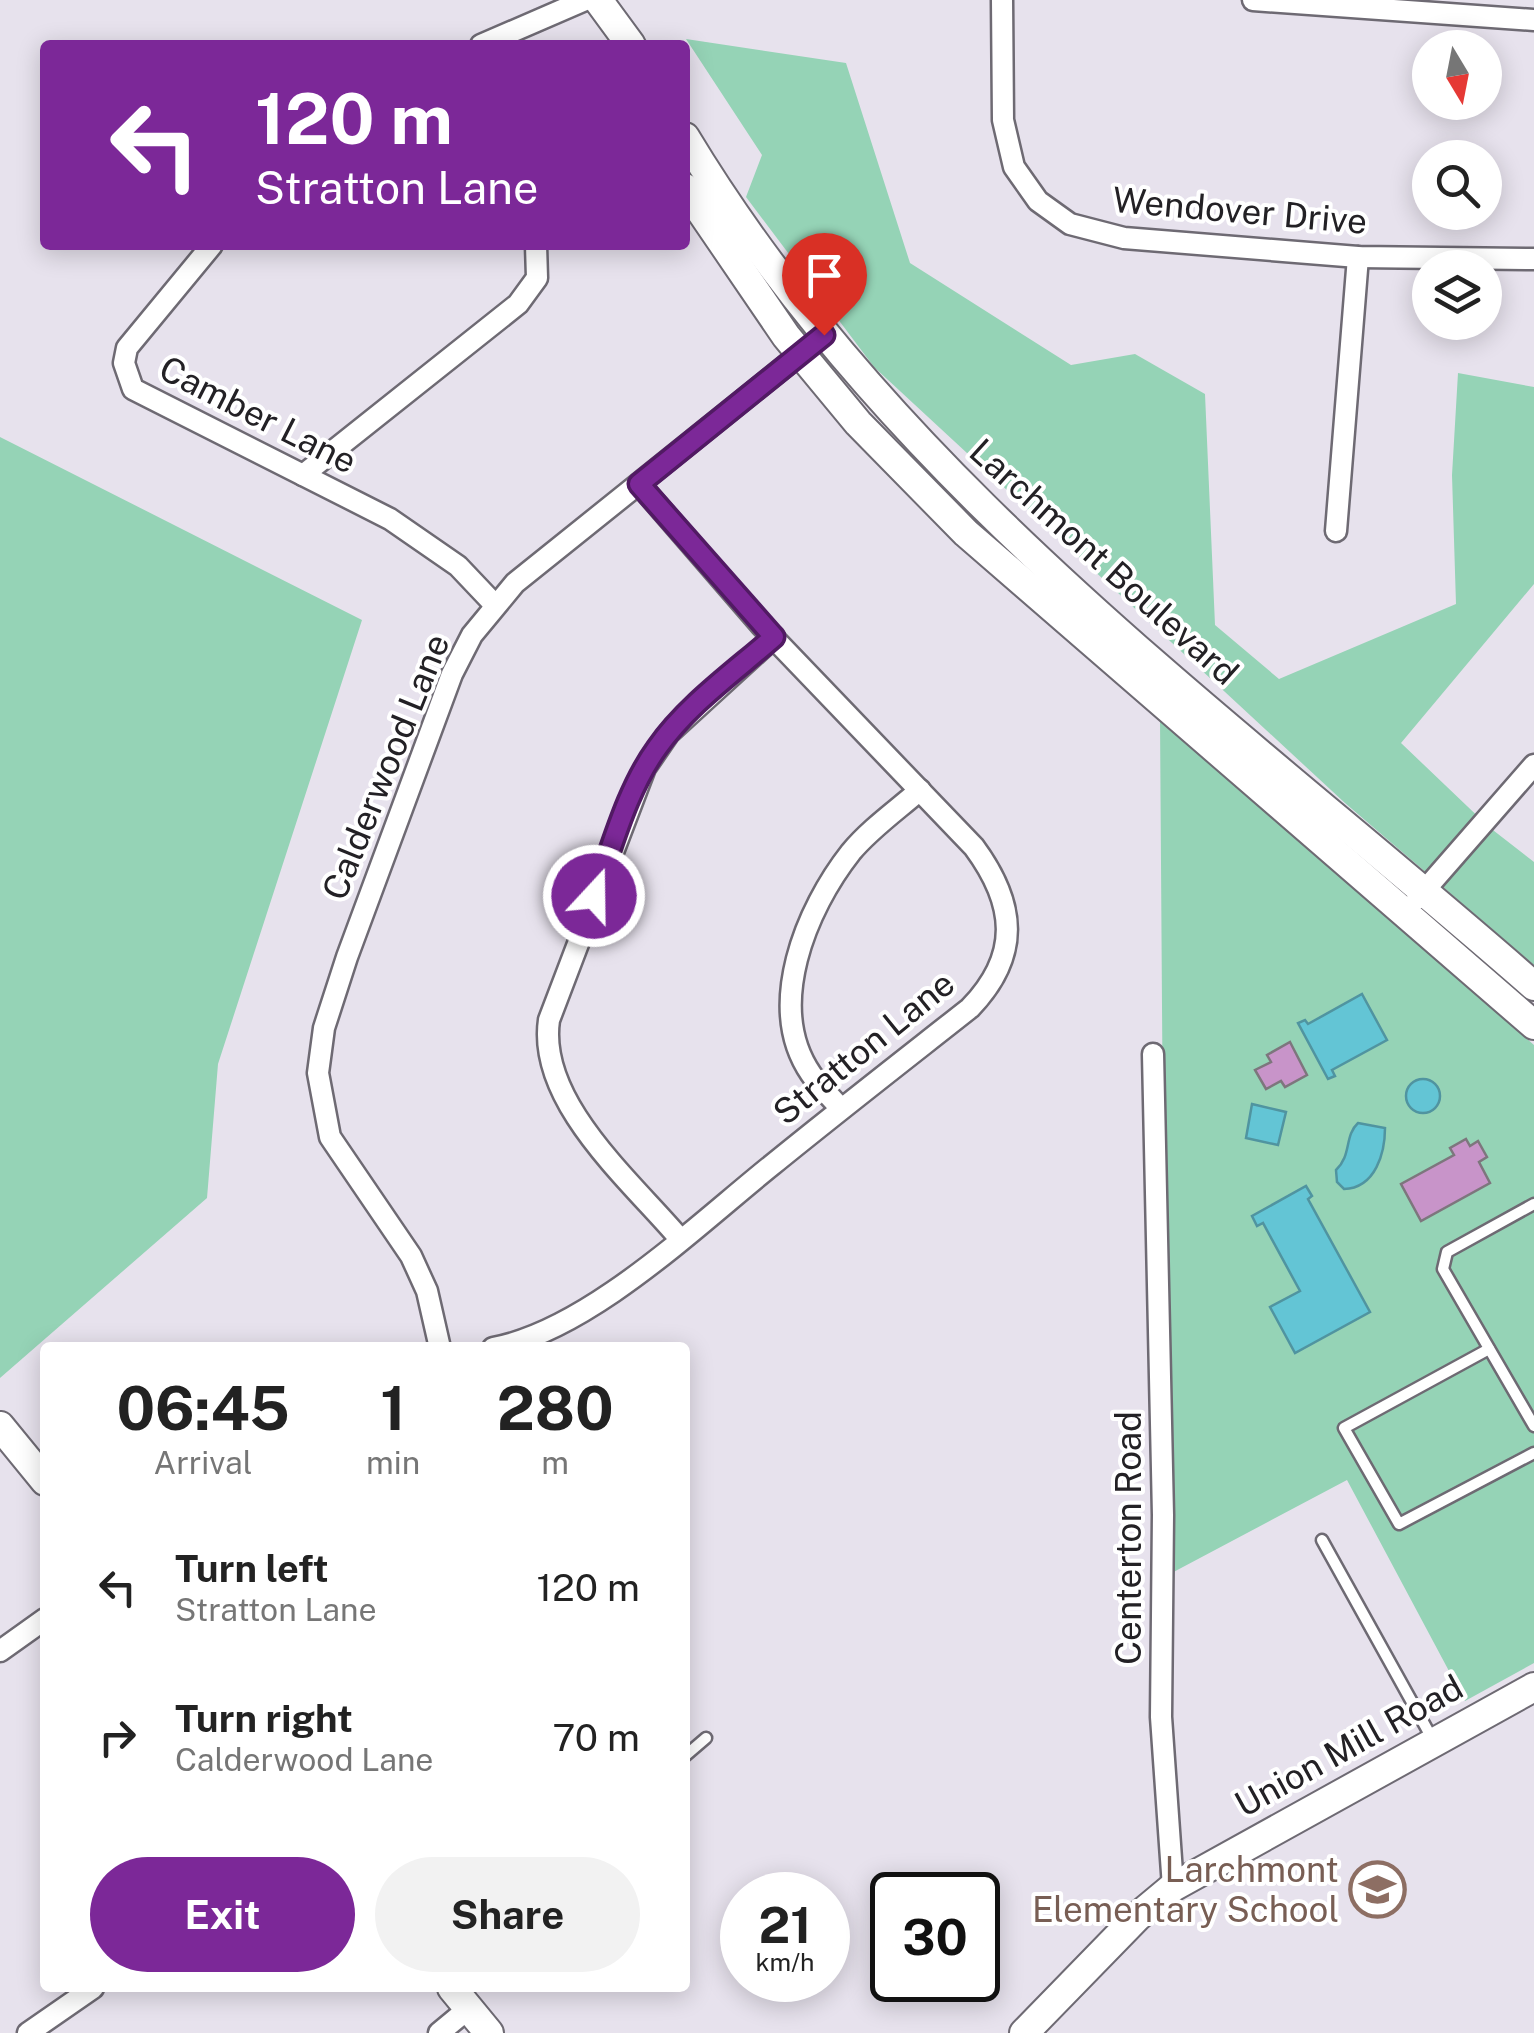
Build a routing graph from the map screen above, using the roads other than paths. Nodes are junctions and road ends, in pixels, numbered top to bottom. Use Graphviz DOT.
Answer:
graph roads {
  1 [pos="585,0"];
  2 [pos="597,0"];
  3 [pos="1002,0"];
  4 [pos="1255,0"];
  5 [pos="1534,20"];
  6 [pos="493,40"];
  7 [pos="607,40"];
  8 [pos="628,40"];
  9 [pos="690,145"];
  10 [pos="690,195"];
  11 [pos="208,250"];
  12 [pos="536,250"];
  13 [pos="1358,257"];
  14 [pos="1534,259"];
  15 [pos="824,335"];
  16 [pos="801,354"];
  17 [pos="303,475"];
  18 [pos="639,484"];
  19 [pos="1336,530"];
  20 [pos="495,605"];
  21 [pos="774,637"];
  22 [pos="1534,765"];
  23 [pos="920,790"];
  24 [pos="1424,891"];
  25 [pos="1404,913"];
  26 [pos="1534,986"];
  27 [pos="1534,1026"];
  28 [pos="1153,1054"];
  29 [pos="841,1109"];
  30 [pos="1532,1208"];
  31 [pos="680,1239"];
  32 [pos="438,1342"];
  33 [pos="512,1342"];
  34 [pos="1490,1349"];
  35 [pos="0,1426"];
  36 [pos="1534,1426"];
  37 [pos="1534,1453"];
  38 [pos="40,1475"];
  39 [pos="1322,1540"];
  40 [pos="40,1622"];
  41 [pos="0,1650"];
  42 [pos="1534,1687"];
  43 [pos="706,1738"];
  44 [pos="1434,1741"];
  45 [pos="690,1752"];
  46 [pos="1173,1887"];
  47 [pos="87,1992"];
  48 [pos="460,1998"];
  49 [pos="28,2033"];
  50 [pos="438,2033"];
  51 [pos="489,2033"];
  52 [pos="1024,2033"];
  1 -- 6 [label="street"];
  2 -- 7 [label="street"];
  2 -- 8 [label="street"];
  3 -- 13 [label="street, Wendover Drive"];
  4 -- 5 [label="street"];
  9 -- 15 [label="street, Larchmont Boulevard"];
  10 -- 16 [label="street, Larchmont Boulevard"];
  11 -- 17 [label="street, Camber Lane"];
  12 -- 17 [label="street"];
  13 -- 14 [label="street, Wendover Drive"];
  13 -- 19 [label="street"];
  15 -- 16 [label="street, Calderwood Lane"];
  15 -- 24 [label="street, Larchmont Boulevard"];
  16 -- 18 [label="street, Calderwood Lane"];
  16 -- 25 [label="street, Larchmont Boulevard"];
  17 -- 20 [label="street, Camber Lane"];
  18 -- 20 [label="street, Calderwood Lane"];
  18 -- 21 [label="street, Stratton Lane"];
  20 -- 32 [label="street, Calderwood Lane"];
  21 -- 23 [label="street, Stratton Lane"];
  21 -- 31 [label="street"];
  22 -- 24 [label="street"];
  23 -- 29 [label="street"];
  23 -- 29 [label="street, Stratton Lane"];
  24 -- 25 [label="street"];
  24 -- 26 [label="street, Larchmont Boulevard"];
  25 -- 27 [label="street, Larchmont Boulevard"];
  28 -- 46 [label="street, Centerton Road"];
  29 -- 31 [label="street, Stratton Lane"];
  30 -- 34 [label="lane"];
  31 -- 33 [label="street, Stratton Lane"];
  34 -- 36 [label="lane"];
  34 -- 37 [label="lane"];
  35 -- 38 [label="street"];
  39 -- 44 [label="lane"];
  40 -- 41 [label="street"];
  42 -- 44 [label="street, Union Mill Road"];
  43 -- 45 [label="lane"];
  44 -- 46 [label="street, Union Mill Road"];
  46 -- 52 [label="street, Union Mill Road"];
  47 -- 49 [label="street"];
  48 -- 50 [label="street"];
  48 -- 51 [label="street"];
}
